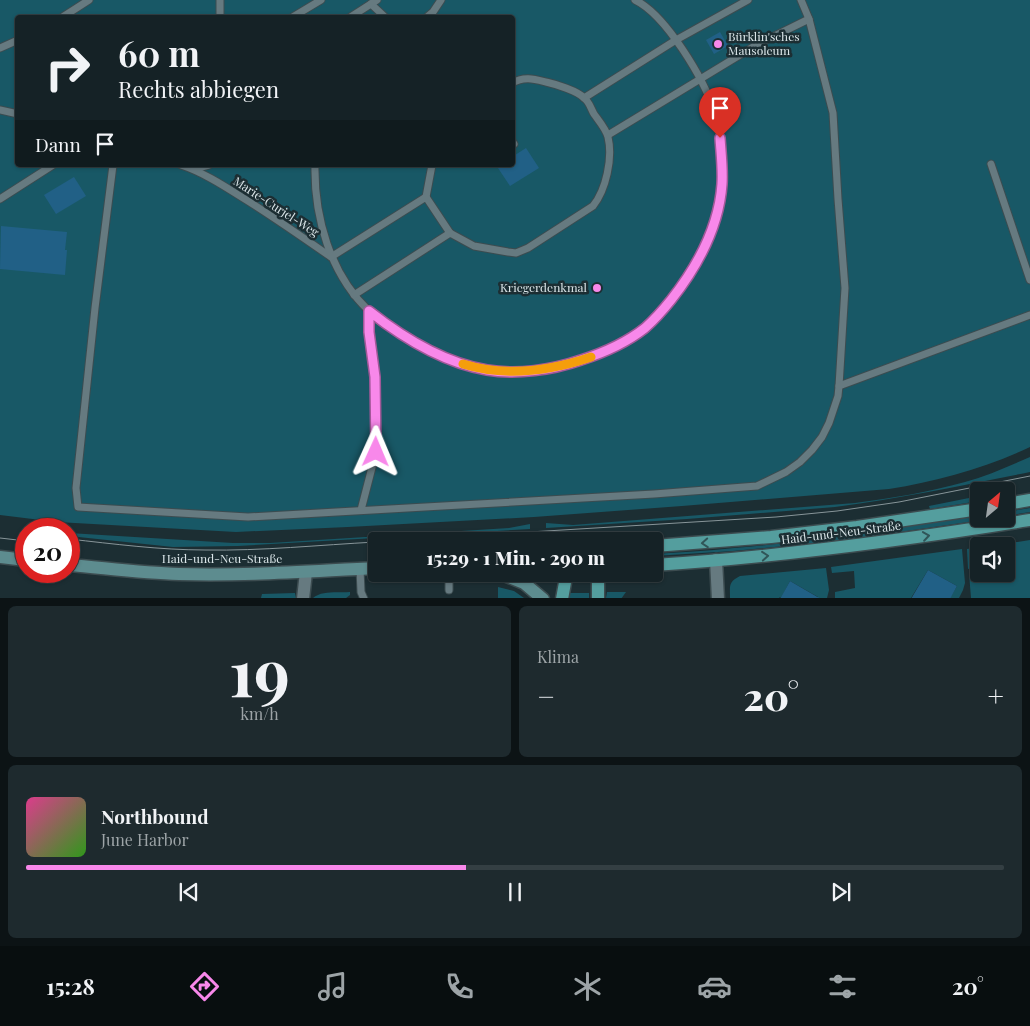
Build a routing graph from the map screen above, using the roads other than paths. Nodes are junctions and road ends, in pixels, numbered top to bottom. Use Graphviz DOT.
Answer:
graph roads {
  1 [pos="89,0"];
  2 [pos="220,0"];
  3 [pos="321,0"];
  4 [pos="441,0"];
  5 [pos="635,0"];
  6 [pos="748,0"];
  7 [pos="801,0"];
  8 [pos="374,2"];
  9 [pos="66,15"];
  10 [pos="220,15"];
  11 [pos="296,15"];
  12 [pos="352,15"];
  13 [pos="384,15"];
  14 [pos="429,15"];
  15 [pos="809,19"];
  16 [pos="676,40"];
  17 [pos="15,41"];
  18 [pos="0,48"];
  19 [pos="701,79"];
  20 [pos="515,82"];
  21 [pos="584,98"];
  22 [pos="0,110"];
  23 [pos="15,113"];
  24 [pos="608,135"];
  25 [pos="991,164"];
  26 [pos="50,167"];
  27 [pos="113,167"];
  28 [pos="188,167"];
  29 [pos="202,167"];
  30 [pos="314,167"];
  31 [pos="432,167"];
  32 [pos="194,169"];
  33 [pos="426,197"];
  34 [pos="0,199"];
  35 [pos="450,234"];
  36 [pos="331,257"];
  37 [pos="1030,280"];
  38 [pos="354,295"];
  39 [pos="369,311"];
  40 [pos="1030,315"];
  41 [pos="839,386"];
  42 [pos="1030,500"];
  43 [pos="1015,502"];
  44 [pos="361,510"];
  45 [pos="970,510"];
  46 [pos="1030,520"];
  47 [pos="663,545"];
  48 [pos="0,557"];
  49 [pos="15,559"];
  50 [pos="716,560"];
  51 [pos="663,564"];
  52 [pos="80,565"];
  53 [pos="368,568"];
  54 [pos="360,569"];
  55 [pos="306,572"];
  56 [pos="449,582"];
  57 [pos="522,582"];
  58 [pos="565,582"];
  59 [pos="598,582"];
  60 [pos="449,590"];
  61 [pos="303,598"];
  62 [pos="364,598"];
  63 [pos="543,598"];
  64 [pos="562,598"];
  65 [pos="598,598"];
  66 [pos="718,598"];
  1 -- 9 [label="lane"];
  2 -- 10 [label="lane"];
  3 -- 11 [label="lane"];
  4 -- 14 [label="lane"];
  5 -- 16 [label="lane"];
  6 -- 16 [label="lane"];
  7 -- 15 [label="lane"];
  8 -- 12 [label="lane"];
  8 -- 13 [label="lane"];
  15 -- 19 [label="lane"];
  15 -- 41 [label="lane"];
  16 -- 19 [label="lane"];
  16 -- 21 [label="lane"];
  17 -- 18 [label="lane"];
  19 -- 24 [label="lane"];
  19 -- 39 [label="lane"];
  20 -- 21 [label="lane"];
  21 -- 24 [label="lane"];
  22 -- 23 [label="lane"];
  24 -- 35 [label="lane"];
  25 -- 37 [label="lane"];
  26 -- 34 [label="lane"];
  27 -- 44 [label="lane"];
  28 -- 32 [label="lane, Marie-Curjel-Weg"];
  29 -- 32 [label="lane"];
  30 -- 36 [label="lane"];
  31 -- 33 [label="lane"];
  32 -- 36 [label="lane, Marie-Curjel-Weg"];
  33 -- 35 [label="lane"];
  33 -- 36 [label="lane"];
  35 -- 38 [label="lane"];
  36 -- 38 [label="lane"];
  38 -- 39 [label="lane"];
  39 -- 44 [label="lane"];
  40 -- 41 [label="lane"];
  41 -- 44 [label="lane"];
  42 -- 43 [label="main road"];
  45 -- 47 [label="main road, Haid-und-Neu-Straße, one-way"];
  50 -- 46 [label="main road, Haid-und-Neu-Straße, one-way"];
  48 -- 49 [label="main road"];
  50 -- 51 [label="main road, Haid-und-Neu-Straße"];
  50 -- 66 [label="street"];
  52 -- 55 [label="main road, Haid-und-Neu-Straße"];
  53 -- 54 [label="main road, Haid-und-Neu-Straße"];
  54 -- 55 [label="main road, Haid-und-Neu-Straße"];
  54 -- 62 [label="lane"];
  55 -- 61 [label="street"];
  56 -- 60 [label="lane"];
  57 -- 63 [label="main road"];
  58 -- 64 [label="main road"];
  59 -- 65 [label="main road"];
}
